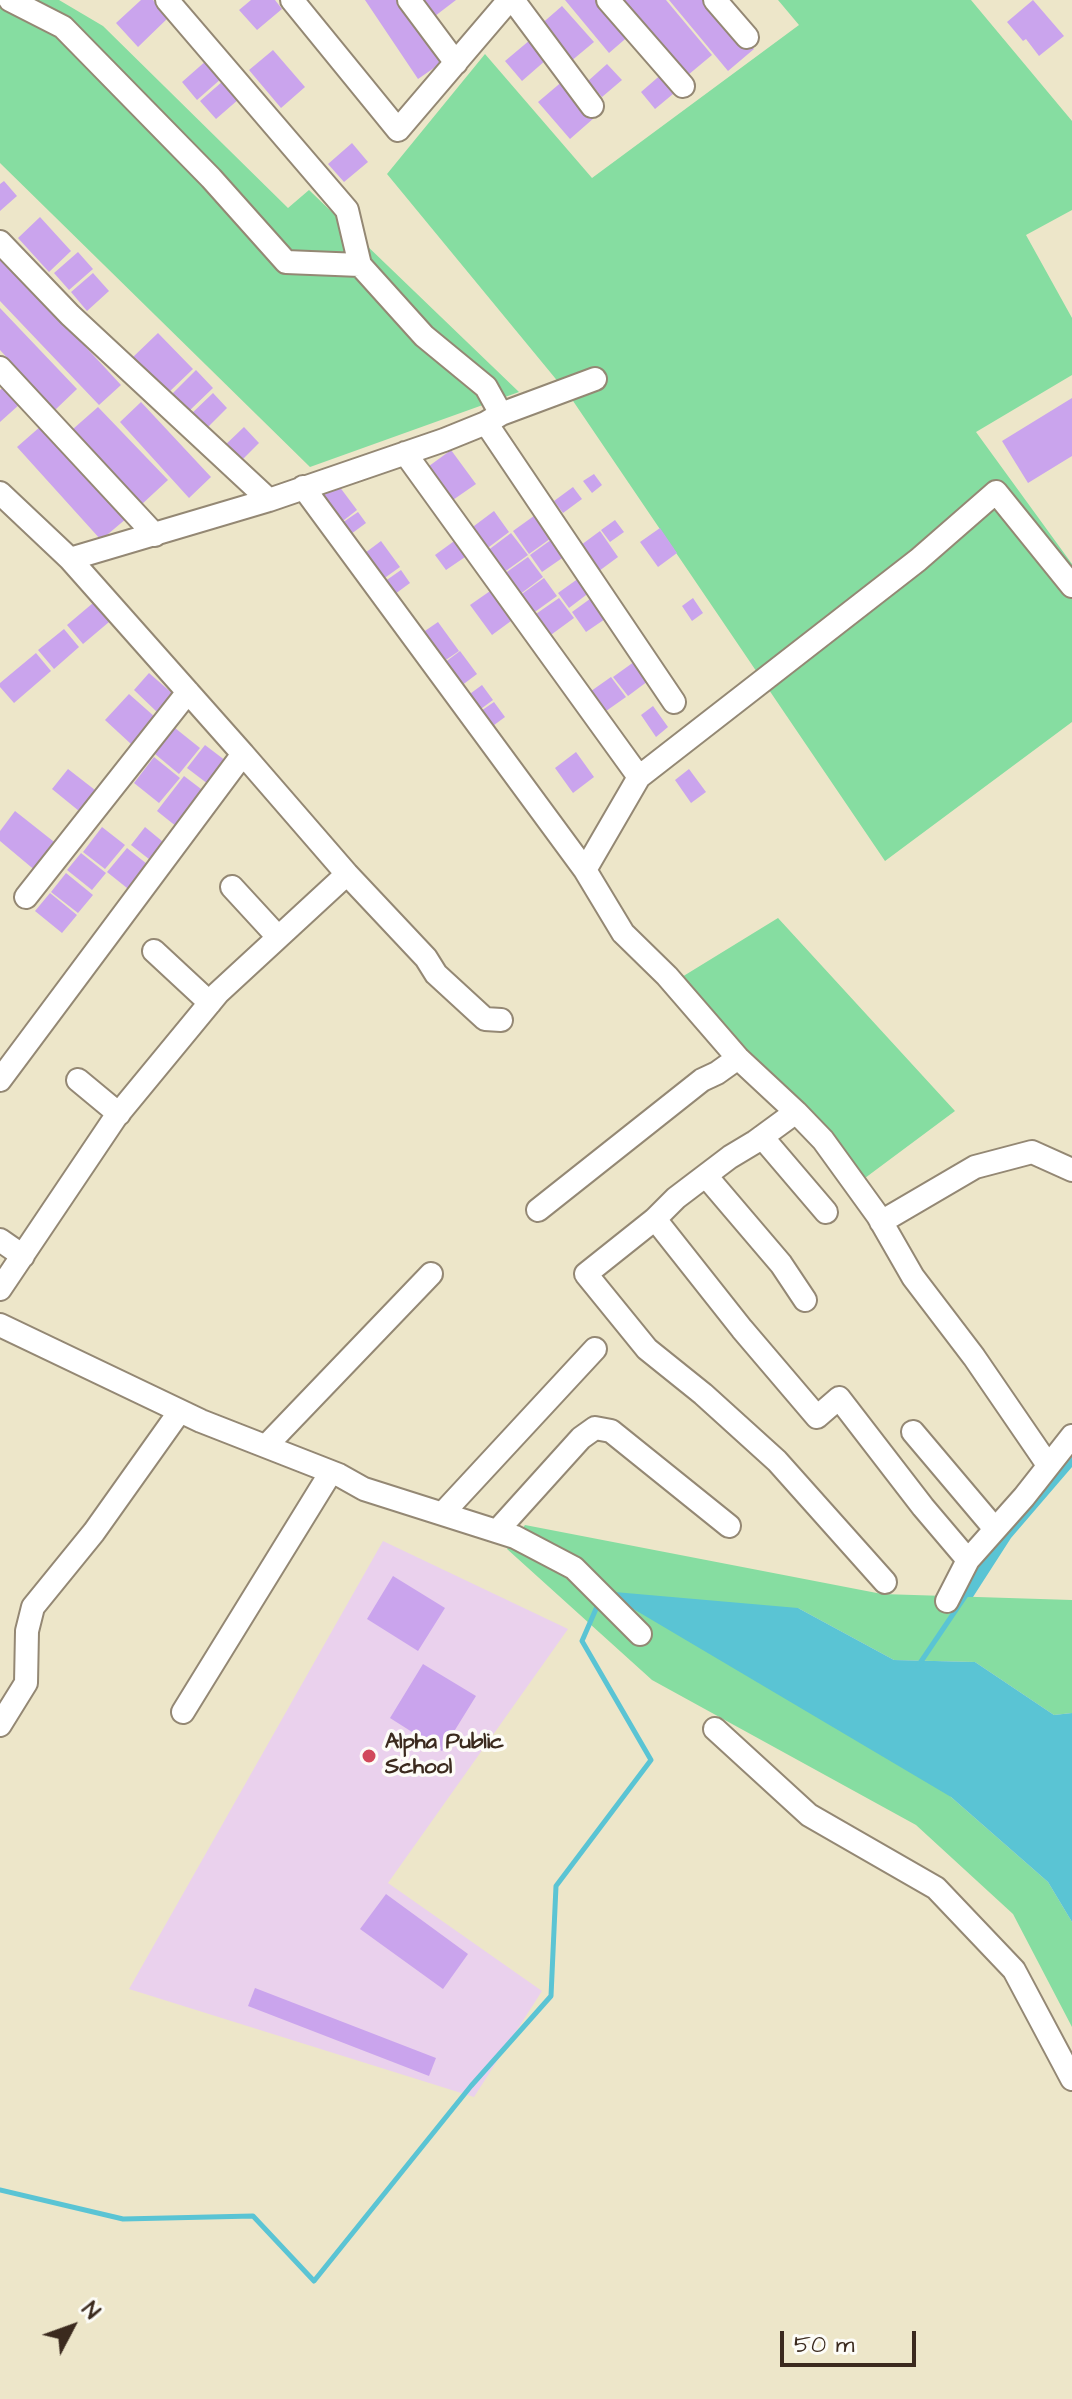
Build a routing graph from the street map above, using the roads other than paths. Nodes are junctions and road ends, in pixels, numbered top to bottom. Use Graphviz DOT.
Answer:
graph roads {
  1 [pos="10,0"];
  2 [pos="167,0"];
  3 [pos="292,0"];
  4 [pos="409,0"];
  5 [pos="511,0"];
  6 [pos="608,0"];
  7 [pos="715,0"];
  8 [pos="747,37"];
  9 [pos="456,63"];
  10 [pos="683,86"];
  11 [pos="592,106"];
  12 [pos="0,242"];
  13 [pos="360,265"];
  14 [pos="0,368"];
  15 [pos="595,379"];
  16 [pos="493,419"];
  17 [pos="405,453"];
  18 [pos="303,487"];
  19 [pos="0,493"];
  20 [pos="269,500"];
  21 [pos="155,535"];
  22 [pos="70,559"];
  23 [pos="1072,586"];
  24 [pos="188,692"];
  25 [pos="674,702"];
  26 [pos="243,754"];
  27 [pos="639,777"];
  28 [pos="585,870"];
  29 [pos="347,874"];
  30 [pos="232,887"];
  31 [pos="26,897"];
  32 [pos="278,937"];
  33 [pos="154,951"];
  34 [pos="210,1003"];
  35 [pos="501,1020"];
  36 [pos="738,1058"];
  37 [pos="0,1080"];
  38 [pos="78,1080"];
  39 [pos="796,1112"];
  40 [pos="119,1114"];
  41 [pos="762,1137"];
  42 [pos="1072,1170"];
  43 [pos="706,1176"];
  44 [pos="538,1210"];
  45 [pos="826,1212"];
  46 [pos="655,1219"];
  47 [pos="881,1222"];
  48 [pos="0,1240"];
  49 [pos="23,1256"];
  50 [pos="431,1274"];
  51 [pos="0,1289"];
  52 [pos="805,1300"];
  53 [pos="0,1325"];
  54 [pos="595,1349"];
  55 [pos="180,1411"];
  56 [pos="913,1432"];
  57 [pos="1072,1436"];
  58 [pos="266,1446"];
  59 [pos="1048,1465"];
  60 [pos="331,1472"];
  61 [pos="443,1513"];
  62 [pos="729,1526"];
  63 [pos="995,1529"];
  64 [pos="497,1531"];
  65 [pos="968,1560"];
  66 [pos="885,1582"];
  67 [pos="947,1601"];
  68 [pos="640,1634"];
  69 [pos="183,1712"];
  70 [pos="0,1725"];
  71 [pos="715,1729"];
  72 [pos="1072,2079"];
  1 -- 13 [label="street"];
  2 -- 13 [label="street"];
  3 -- 9 [label="street"];
  4 -- 9 [label="street"];
  5 -- 9 [label="street"];
  5 -- 11 [label="street"];
  6 -- 10 [label="street"];
  7 -- 8 [label="street"];
  12 -- 20 [label="street"];
  13 -- 16 [label="street"];
  14 -- 21 [label="street"];
  15 -- 16 [label="street"];
  16 -- 17 [label="street"];
  16 -- 25 [label="street"];
  17 -- 18 [label="street"];
  17 -- 27 [label="street"];
  18 -- 20 [label="street"];
  18 -- 28 [label="street"];
  19 -- 22 [label="street"];
  20 -- 21 [label="street"];
  21 -- 22 [label="street"];
  22 -- 24 [label="street"];
  23 -- 27 [label="street"];
  24 -- 26 [label="street"];
  24 -- 31 [label="street"];
  26 -- 29 [label="street"];
  26 -- 37 [label="street"];
  27 -- 28 [label="street"];
  28 -- 36 [label="street"];
  29 -- 32 [label="street"];
  29 -- 35 [label="street"];
  30 -- 32 [label="street"];
  32 -- 34 [label="street"];
  33 -- 34 [label="street"];
  34 -- 40 [label="street"];
  36 -- 39 [label="street"];
  36 -- 44 [label="street"];
  38 -- 40 [label="street"];
  39 -- 41 [label="street"];
  39 -- 47 [label="street"];
  40 -- 49 [label="street"];
  41 -- 43 [label="street"];
  41 -- 45 [label="street"];
  42 -- 47 [label="street"];
  43 -- 46 [label="street"];
  43 -- 52 [label="street"];
  46 -- 65 [label="street"];
  46 -- 66 [label="street"];
  47 -- 59 [label="street"];
  48 -- 49 [label="street"];
  49 -- 51 [label="street"];
  50 -- 58 [label="street"];
  53 -- 55 [label="street"];
  54 -- 61 [label="street"];
  55 -- 58 [label="street"];
  55 -- 70 [label="street"];
  56 -- 63 [label="street"];
  57 -- 59 [label="street"];
  58 -- 60 [label="street"];
  59 -- 63 [label="street"];
  60 -- 61 [label="street"];
  60 -- 69 [label="street"];
  61 -- 64 [label="street"];
  62 -- 64 [label="street"];
  63 -- 65 [label="street"];
  64 -- 68 [label="street"];
  65 -- 67 [label="street"];
  71 -- 72 [label="street"];
}
